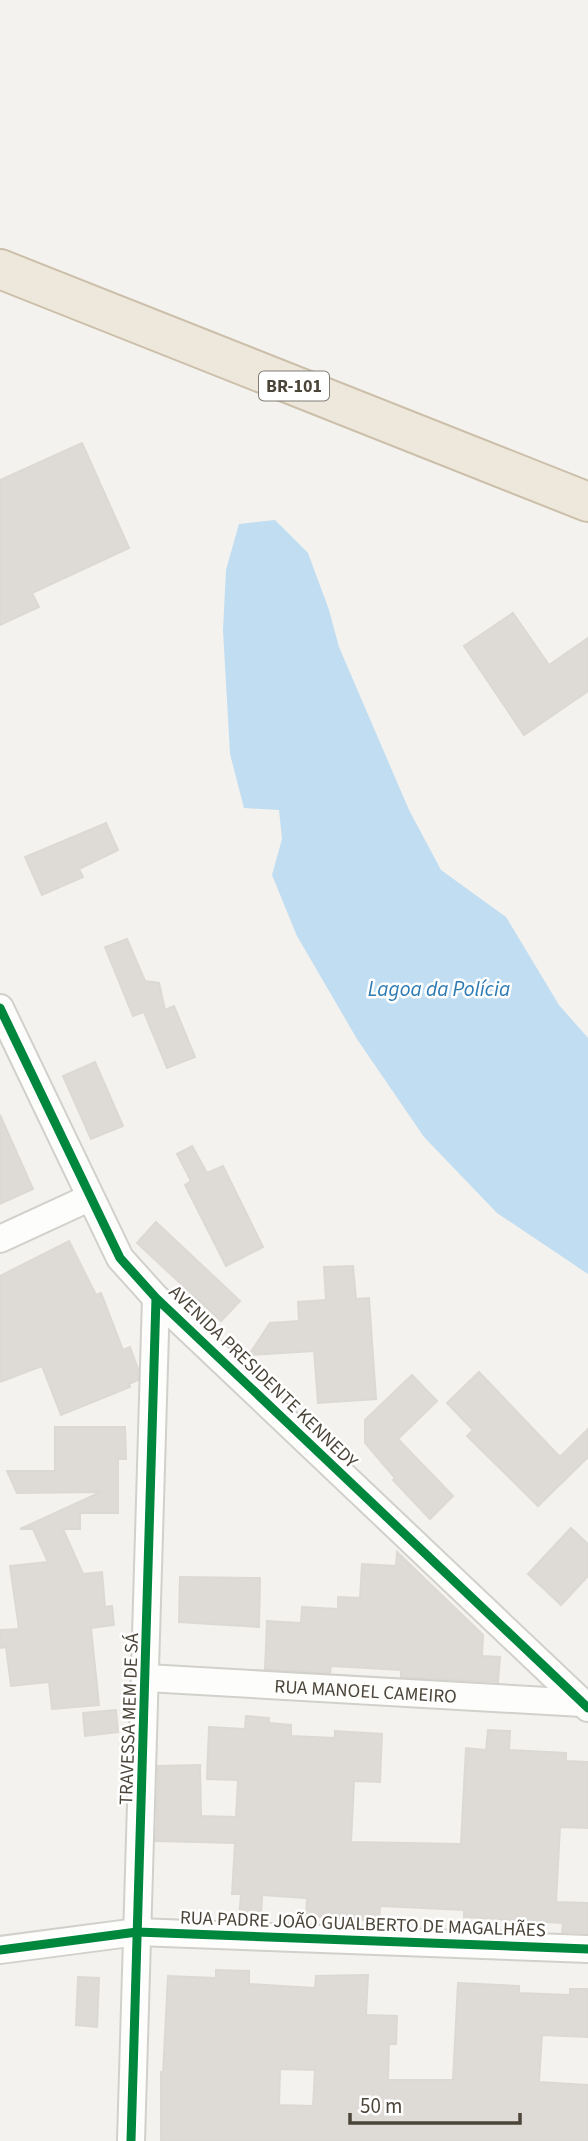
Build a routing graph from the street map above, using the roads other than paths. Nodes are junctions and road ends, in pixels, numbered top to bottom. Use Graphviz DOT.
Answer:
graph roads {
  1 [pos="0,269"];
  2 [pos="588,502"];
  3 [pos="0,1008"];
  4 [pos="89,1198"];
  5 [pos="0,1239"];
  6 [pos="156,1298"];
  7 [pos="147,1678"];
  8 [pos="585,1705"];
  9 [pos="137,1932"];
  10 [pos="588,1949"];
  11 [pos="0,1950"];
  12 [pos="131,2141"];
  1 -- 2 [label="highway, BR-101"];
  3 -- 4 [label="street, AVENIDA PRESIDENTE KENNEDY"];
  4 -- 5 [label="street"];
  4 -- 6 [label="street, AVENIDA PRESIDENTE KENNEDY"];
  6 -- 7 [label="street, TRAVESSA MEM DE SÁ"];
  6 -- 8 [label="street, AVENIDA PRESIDENTE KENNEDY"];
  7 -- 8 [label="street, RUA MANOEL CAMEIRO"];
  7 -- 9 [label="street, TRAVESSA MEM DE SÁ"];
  9 -- 10 [label="street, RUA PADRE JOÃO GUALBERTO DE MAGALHÃES"];
  9 -- 11 [label="street, RUA PADRE JOÃO GUALBERTO DE MAGALHÃES"];
  9 -- 12 [label="street, TRAVESSA MEM DE SÁ"];
}
